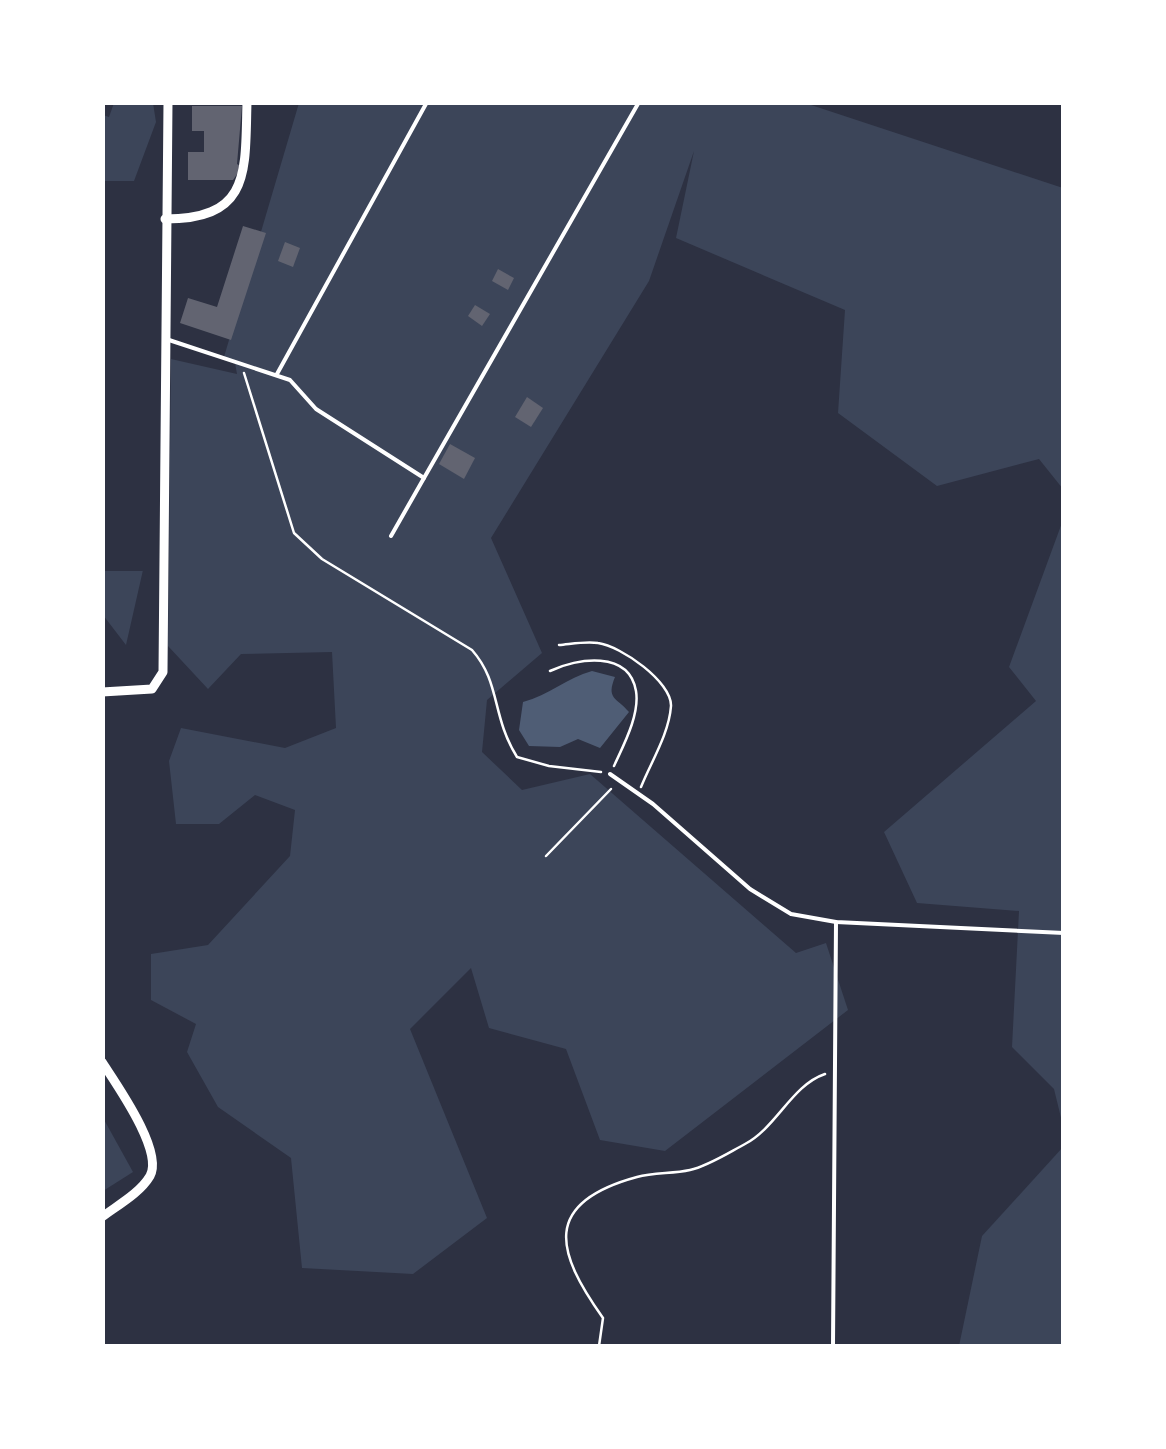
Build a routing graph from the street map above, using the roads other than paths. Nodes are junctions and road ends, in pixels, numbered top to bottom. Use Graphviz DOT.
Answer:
graph roads {
  1 [pos="168,102"];
  2 [pos="247,102"];
  3 [pos="427,102"];
  4 [pos="639,102"];
  5 [pos="165,219"];
  6 [pos="164,339"];
  7 [pos="277,375"];
  8 [pos="424,478"];
  9 [pos="390,536"];
  10 [pos="102,692"];
  11 [pos="610,774"];
  12 [pos="836,922"];
  13 [pos="1064,933"];
  14 [pos="102,1062"];
  15 [pos="102,1218"];
  16 [pos="833,1346"];
  1 -- 5 [label="street"];
  2 -- 5 [label="street"];
  3 -- 7 [label="lane"];
  4 -- 8 [label="lane"];
  5 -- 6 [label="street"];
  6 -- 7 [label="lane"];
  6 -- 10 [label="street"];
  7 -- 8 [label="lane"];
  8 -- 9 [label="lane"];
  11 -- 12 [label="lane"];
  12 -- 13 [label="lane"];
  12 -- 16 [label="lane"];
  14 -- 15 [label="street"];
}
